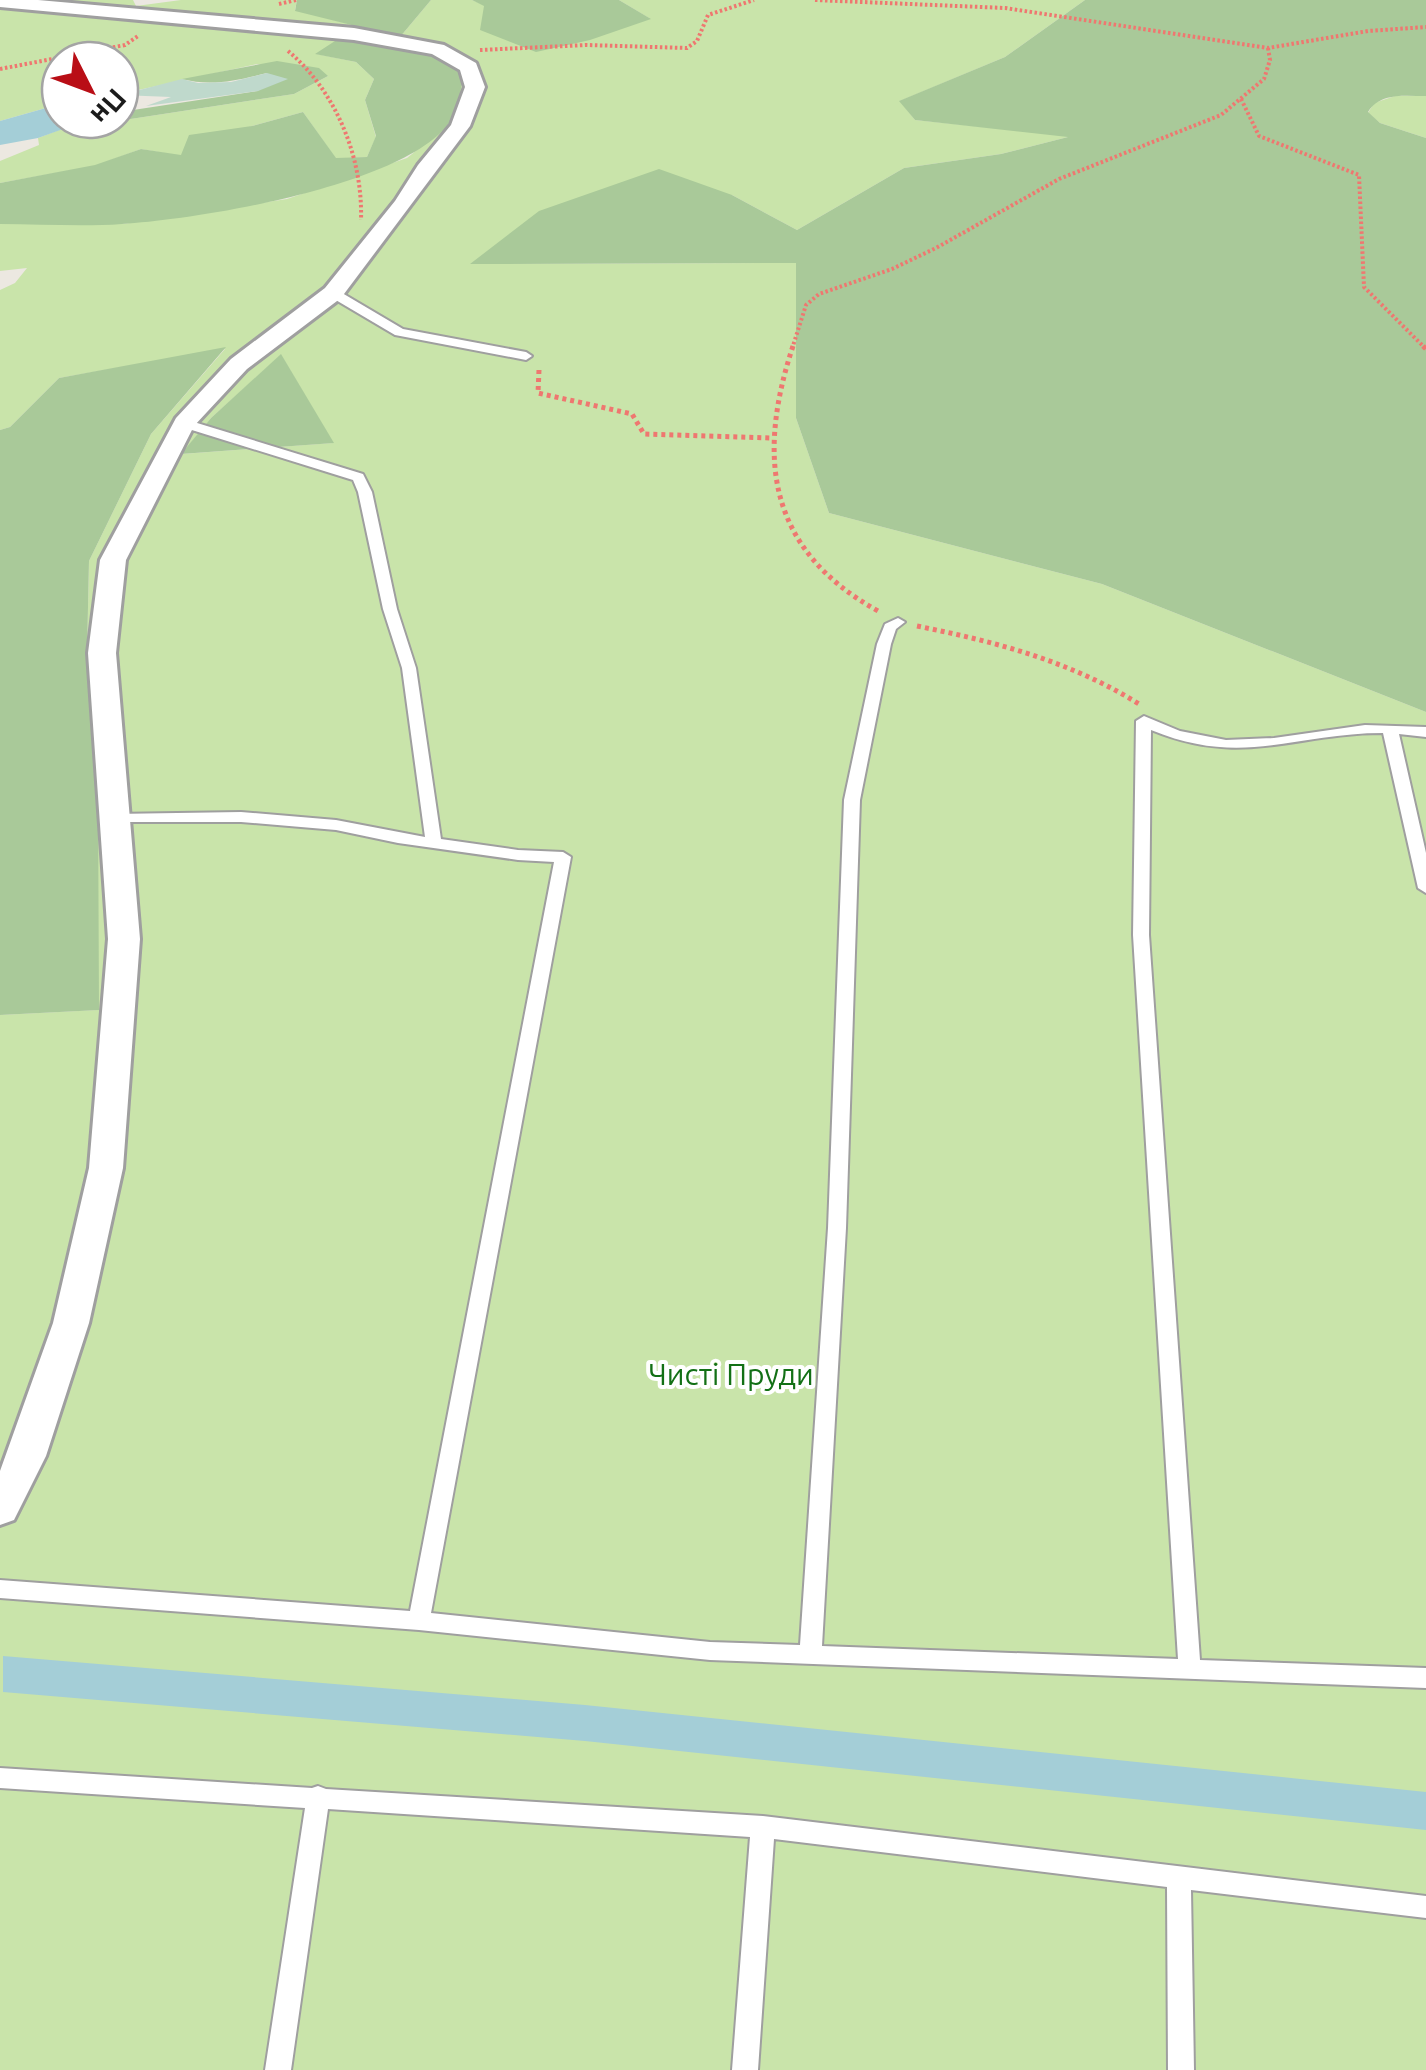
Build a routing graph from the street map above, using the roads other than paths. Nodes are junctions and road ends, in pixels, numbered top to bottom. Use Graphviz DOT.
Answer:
graph roads {
  1 [pos="0,2"];
  2 [pos="332,293"];
  3 [pos="526,356"];
  4 [pos="184,423"];
  5 [pos="898,622"];
  6 [pos="1390,730"];
  7 [pos="1426,732"];
  8 [pos="114,819"];
  9 [pos="434,843"];
  10 [pos="1426,888"];
  11 [pos="0,1509"];
  12 [pos="0,1589"];
  13 [pos="419,1622"];
  14 [pos="810,1654"];
  15 [pos="1190,1670"];
  16 [pos="1426,1678"];
  17 [pos="0,1778"];
  18 [pos="318,1796"];
  19 [pos="763,1827"];
  20 [pos="1179,1877"];
  21 [pos="1426,1906"];
  22 [pos="278,2070"];
  23 [pos="745,2070"];
  24 [pos="1182,2070"];
  1 -- 2 [label="street"];
  2 -- 3 [label="lane"];
  2 -- 4 [label="street"];
  4 -- 8 [label="street"];
  4 -- 9 [label="lane"];
  5 -- 14 [label="lane"];
  6 -- 7 [label="lane"];
  6 -- 10 [label="lane"];
  6 -- 15 [label="lane"];
  8 -- 9 [label="lane"];
  8 -- 11 [label="street"];
  9 -- 13 [label="lane"];
  12 -- 13 [label="lane"];
  13 -- 14 [label="lane"];
  14 -- 15 [label="lane"];
  15 -- 16 [label="lane"];
  17 -- 18 [label="lane"];
  18 -- 19 [label="lane"];
  18 -- 22 [label="lane"];
  19 -- 20 [label="lane"];
  19 -- 23 [label="lane"];
  20 -- 21 [label="lane"];
  20 -- 24 [label="lane"];
}
